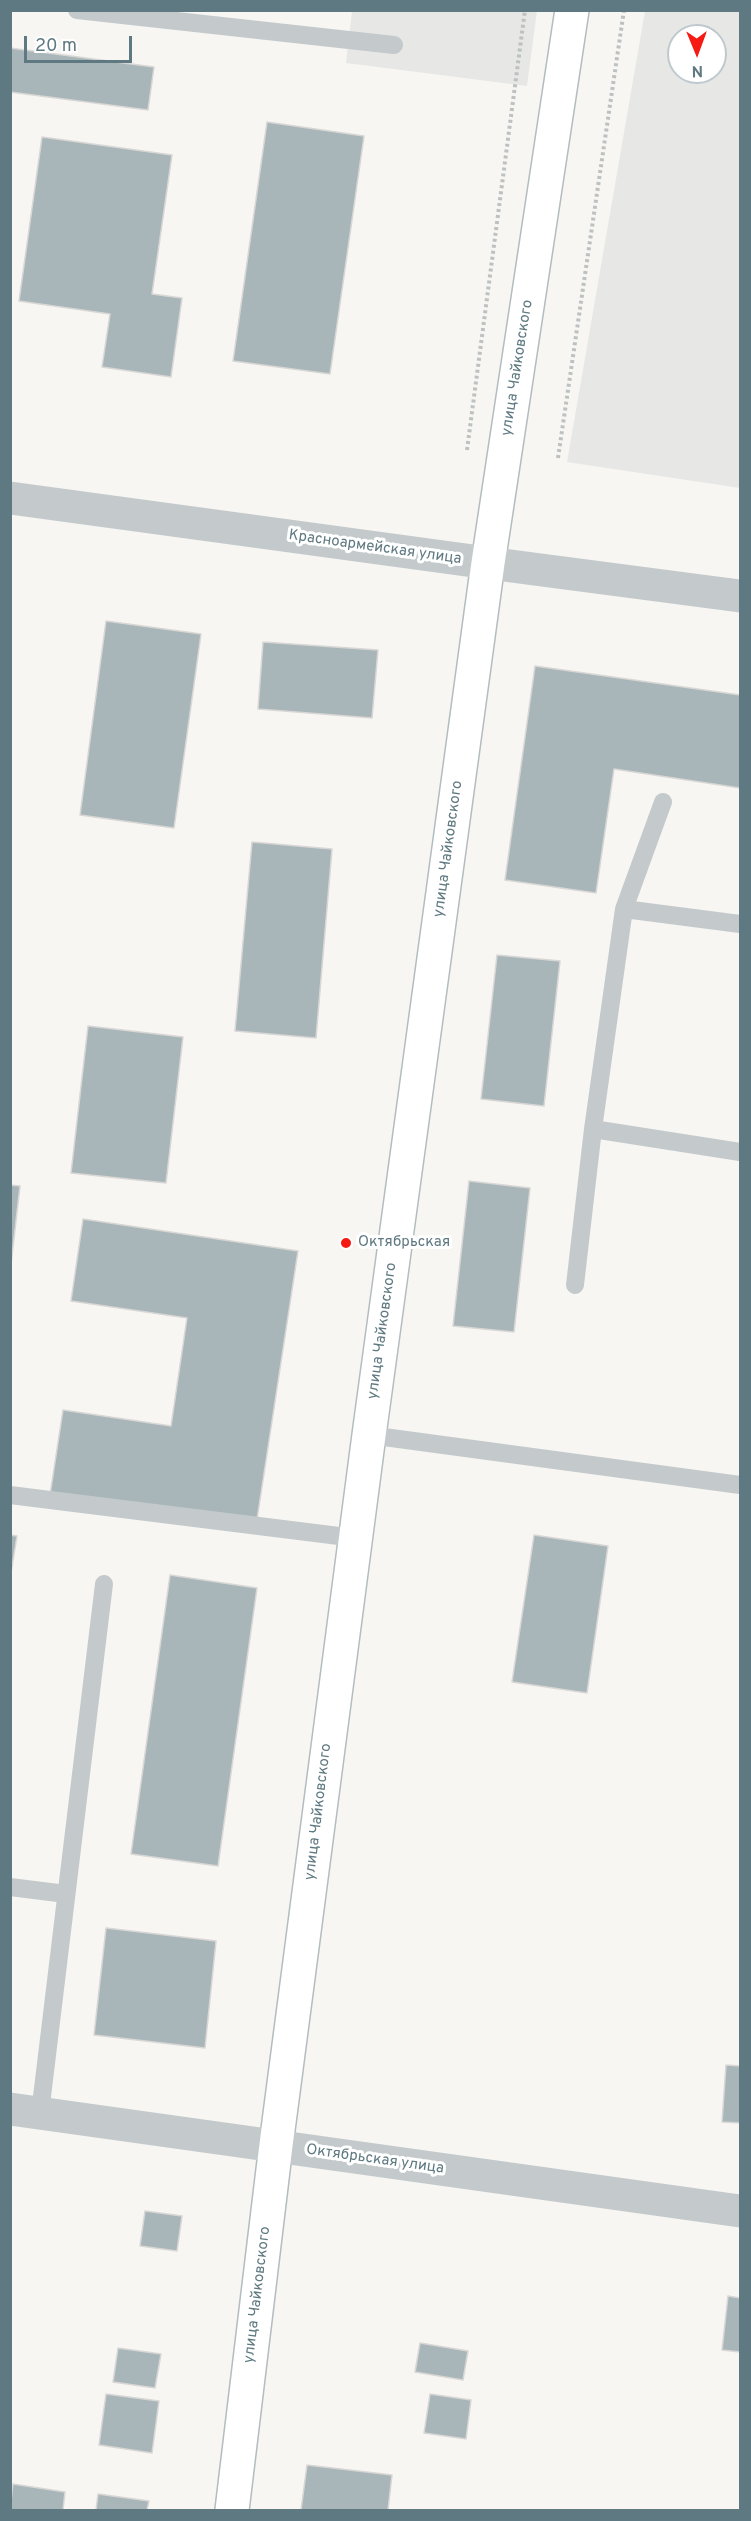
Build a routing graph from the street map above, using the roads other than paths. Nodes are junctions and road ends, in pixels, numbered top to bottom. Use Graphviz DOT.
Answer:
graph roads {
  1 [pos="77,10"];
  2 [pos="572,10"];
  3 [pos="394,45"];
  4 [pos="10,498"];
  5 [pos="488,563"];
  6 [pos="741,596"];
  7 [pos="663,802"];
  8 [pos="624,909"];
  9 [pos="741,924"];
  10 [pos="593,1129"];
  11 [pos="741,1152"];
  12 [pos="575,1285"];
  13 [pos="369,1435"];
  14 [pos="741,1485"];
  15 [pos="10,1495"];
  16 [pos="355,1538"];
  17 [pos="104,1584"];
  18 [pos="10,1887"];
  19 [pos="66,1894"];
  20 [pos="25,2111"];
  21 [pos="276,2145"];
  22 [pos="741,2211"];
  23 [pos="232,2511"];
  1 -- 3 [label="lane"];
  2 -- 5 [label="main road, улица Чайковского"];
  4 -- 5 [label="street, Красноармейская улица"];
  5 -- 6 [label="street, Красноармейская улица"];
  5 -- 13 [label="main road, улица Чайковского"];
  7 -- 8 [label="lane"];
  8 -- 9 [label="lane"];
  8 -- 10 [label="lane"];
  10 -- 11 [label="lane"];
  10 -- 12 [label="lane"];
  13 -- 14 [label="lane"];
  13 -- 16 [label="main road, улица Чайковского"];
  15 -- 16 [label="lane"];
  16 -- 21 [label="main road, улица Чайковского"];
  17 -- 19 [label="lane"];
  18 -- 19 [label="lane"];
  19 -- 20 [label="lane"];
  20 -- 21 [label="street, Октябрьская улица"];
  21 -- 22 [label="street, Октябрьская улица"];
  21 -- 23 [label="main road, улица Чайковского"];
}
